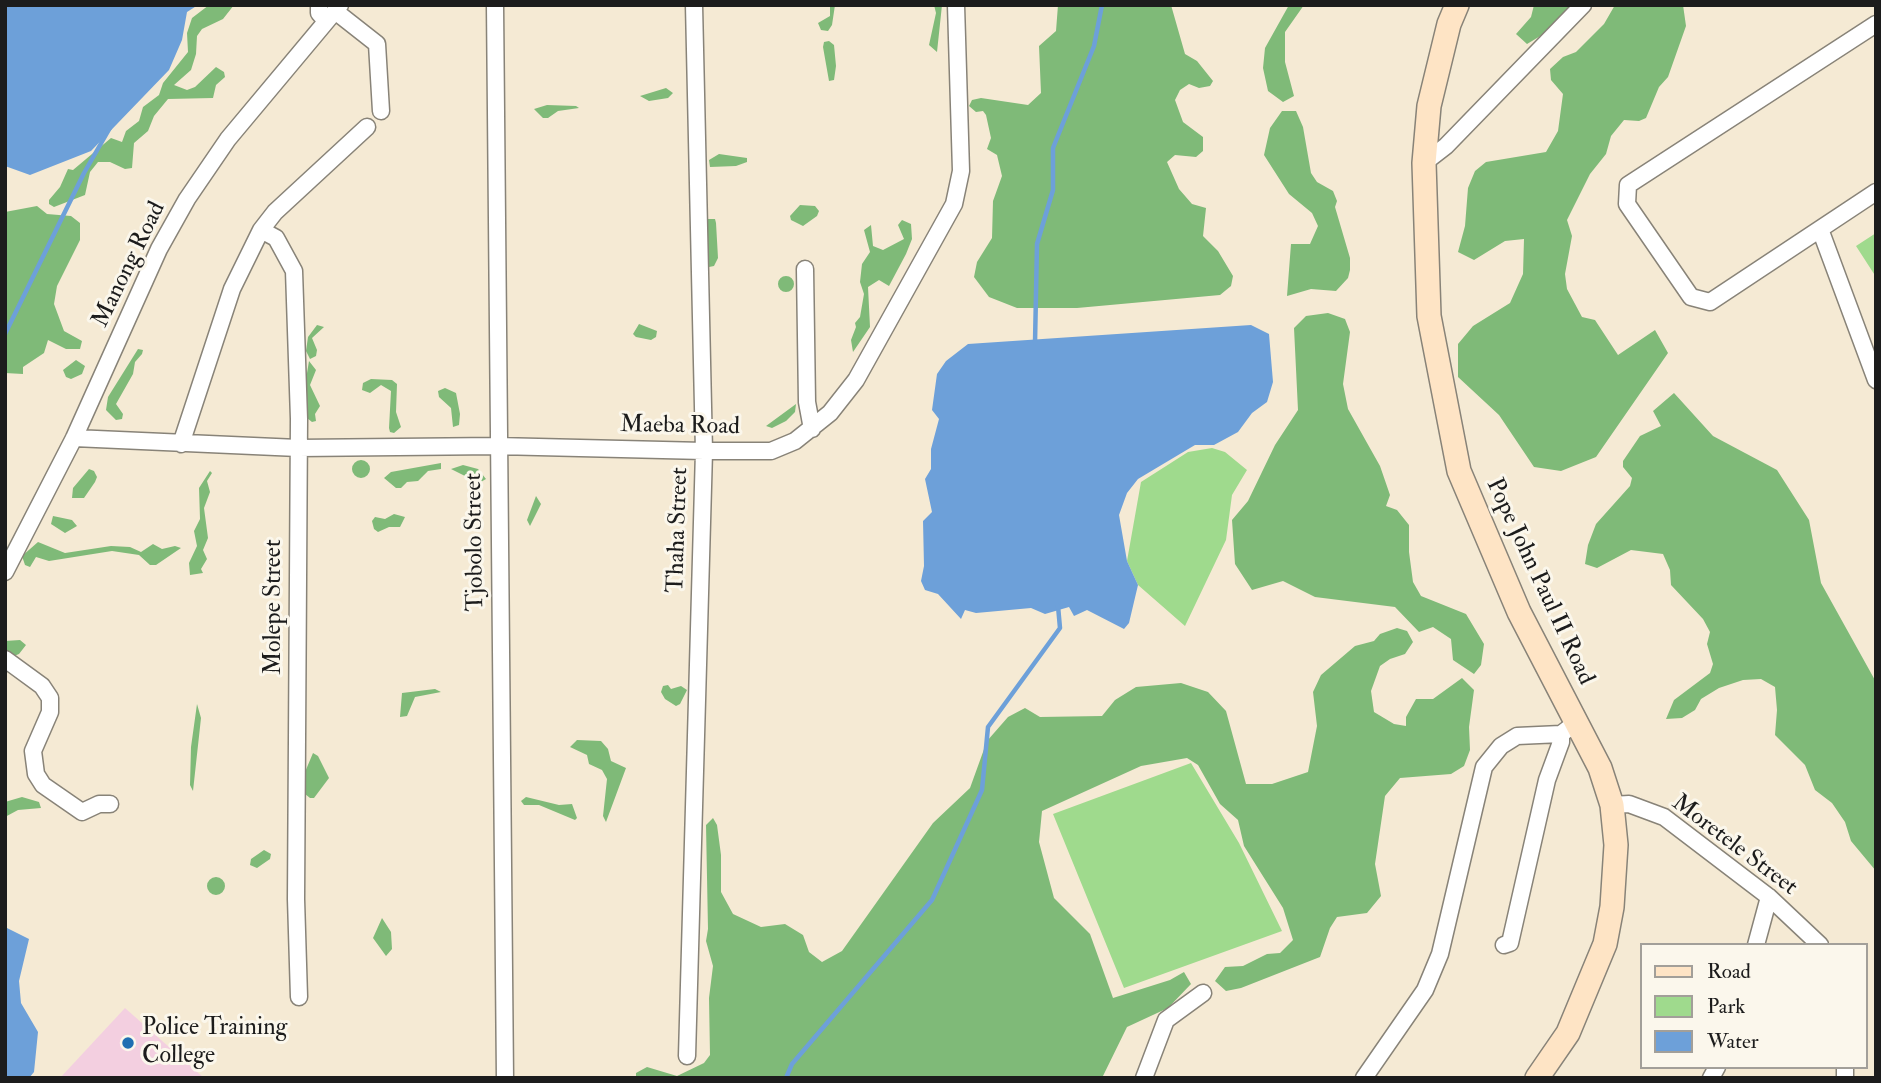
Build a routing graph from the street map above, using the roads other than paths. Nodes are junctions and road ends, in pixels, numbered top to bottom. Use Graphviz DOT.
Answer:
graph roads {
  1 [pos="318,5"];
  2 [pos="495,5"];
  3 [pos="694,5"];
  4 [pos="956,5"];
  5 [pos="1457,5"];
  6 [pos="1583,5"];
  7 [pos="333,13"];
  8 [pos="1876,24"];
  9 [pos="381,111"];
  10 [pos="367,127"];
  11 [pos="1424,163"];
  12 [pos="1876,192"];
  13 [pos="1820,229"];
  14 [pos="261,230"];
  15 [pos="805,270"];
  16 [pos="1876,380"];
  17 [pos="812,429"];
  18 [pos="74,438"];
  19 [pos="181,444"];
  20 [pos="497,446"];
  21 [pos="298,448"];
  22 [pos="704,452"];
  23 [pos="5,572"];
  24 [pos="5,659"];
  25 [pos="1568,728"];
  26 [pos="110,804"];
  27 [pos="1612,805"];
  28 [pos="1769,897"];
  29 [pos="1757,943"];
  30 [pos="1818,943"];
  31 [pos="1504,945"];
  32 [pos="1203,993"];
  33 [pos="299,997"];
  34 [pos="687,1056"];
  35 [pos="505,1078"];
  36 [pos="1144,1078"];
  37 [pos="1364,1078"];
  38 [pos="1537,1078"];
  1 -- 7 [label="street"];
  2 -- 20 [label="street, Tjobolo Street"];
  3 -- 22 [label="street, Thaha Street"];
  4 -- 17 [label="street, Maeba Road"];
  5 -- 11 [label="main road, Pope John Paul II Road"];
  6 -- 11 [label="street"];
  7 -- 9 [label="street"];
  7 -- 18 [label="street, Manong Road"];
  8 -- 13 [label="street"];
  10 -- 14 [label="street"];
  11 -- 25 [label="main road, Pope John Paul II Road"];
  12 -- 13 [label="street"];
  13 -- 16 [label="street"];
  14 -- 19 [label="street"];
  14 -- 21 [label="street, Molepe Street"];
  15 -- 17 [label="street"];
  17 -- 22 [label="street, Maeba Road"];
  18 -- 19 [label="street, Maeba Road"];
  18 -- 23 [label="street, Manong Road"];
  19 -- 21 [label="street, Maeba Road"];
  20 -- 21 [label="street, Maeba Road"];
  20 -- 22 [label="street, Maeba Road"];
  20 -- 35 [label="street, Tjobolo Street"];
  21 -- 33 [label="street, Molepe Street"];
  22 -- 34 [label="street, Thaha Street"];
  24 -- 26 [label="street"];
  25 -- 27 [label="main road, Pope John Paul II Road"];
  25 -- 31 [label="street"];
  25 -- 37 [label="street"];
  27 -- 28 [label="street, Moretele Street"];
  27 -- 38 [label="main road, Pope John Paul II Road"];
  28 -- 29 [label="street"];
  28 -- 30 [label="street, Moretele Street"];
  32 -- 36 [label="street"];
}
